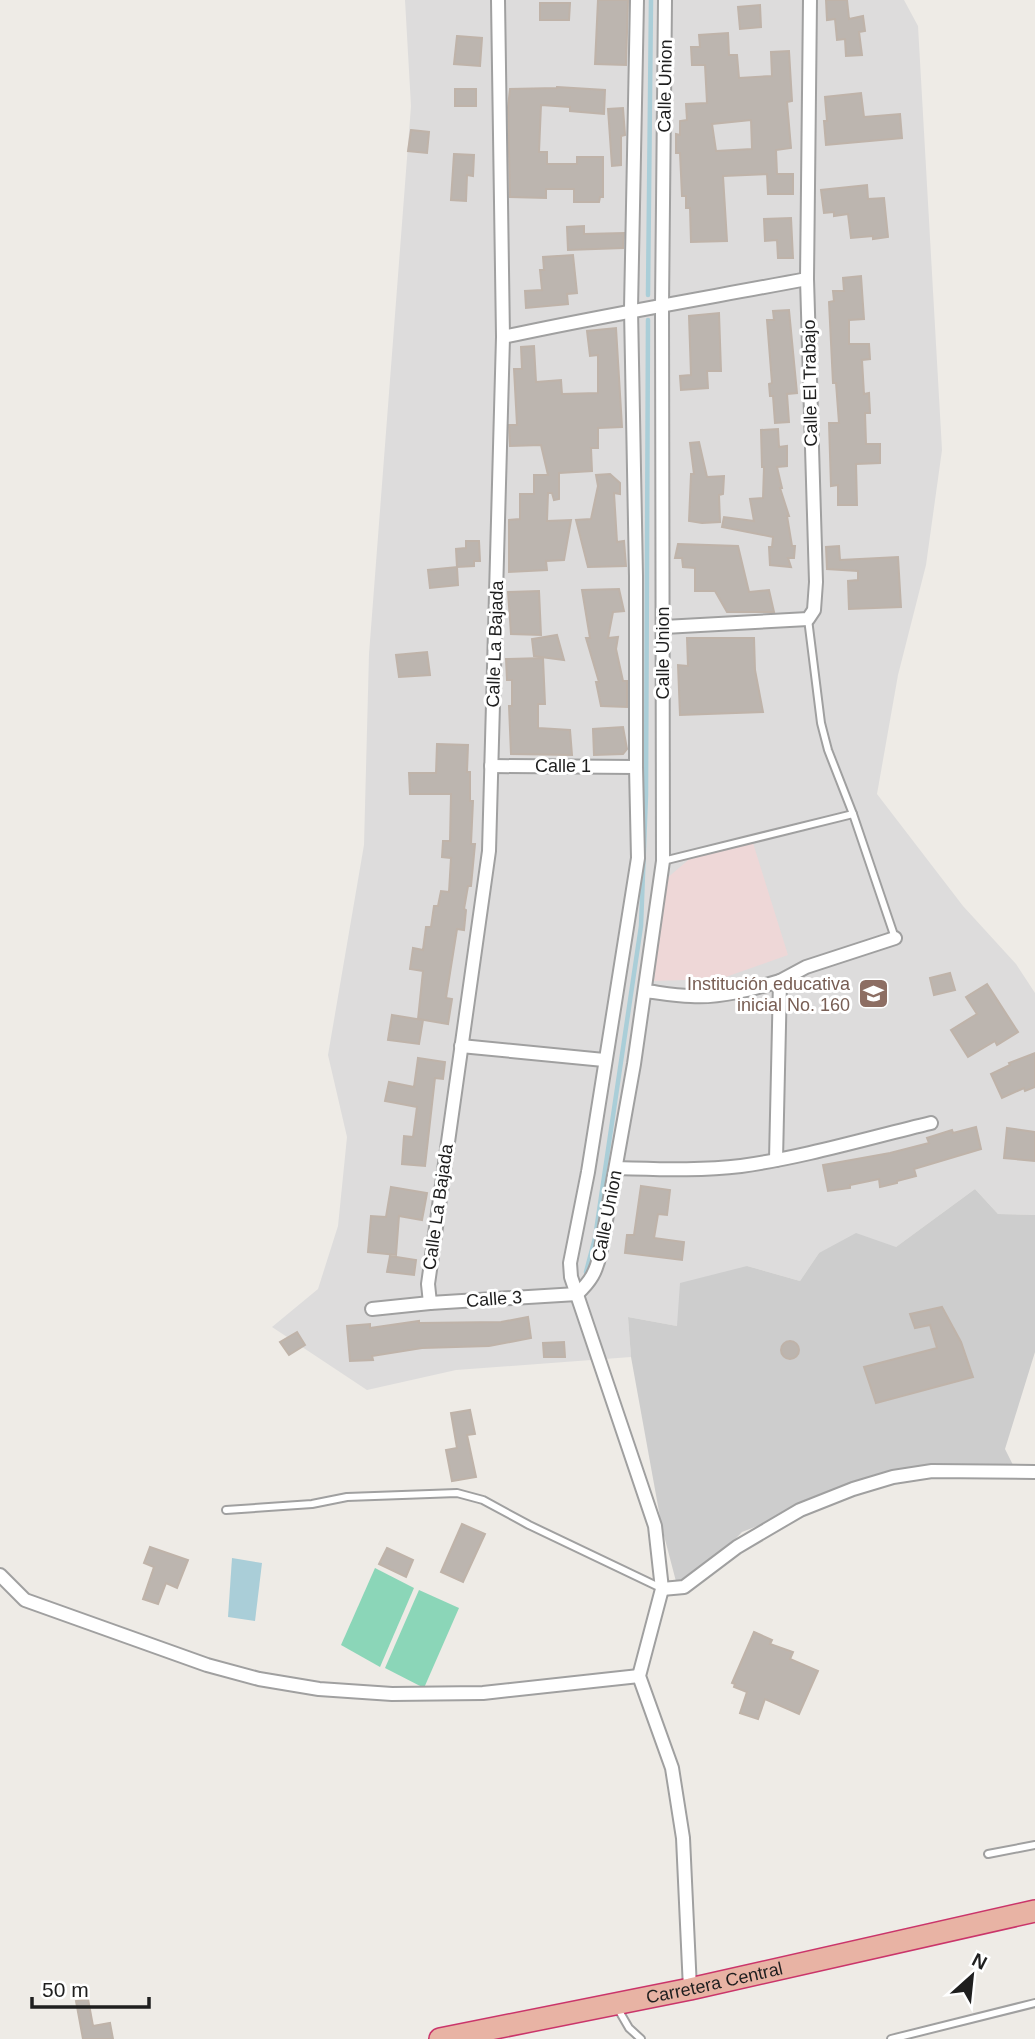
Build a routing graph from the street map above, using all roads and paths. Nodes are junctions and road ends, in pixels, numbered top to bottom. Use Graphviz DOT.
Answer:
graph roads {
  1 [pos="498,0"];
  2 [pos="637,0"];
  3 [pos="665,0"];
  4 [pos="810,0"];
  5 [pos="807,279"];
  6 [pos="662,306"];
  7 [pos="631,309"];
  8 [pos="503,337"];
  9 [pos="808,619"];
  10 [pos="664,627"];
  11 [pos="491,765"];
  12 [pos="636,767"];
  13 [pos="853,814"];
  14 [pos="663,861"];
  15 [pos="895,938"];
  16 [pos="780,981"];
  17 [pos="646,991"];
  18 [pos="461,1046"];
  19 [pos="604,1060"];
  20 [pos="931,1123"];
  21 [pos="776,1160"];
  22 [pos="617,1168"];
  23 [pos="577,1294"];
  24 [pos="430,1303"];
  25 [pos="373,1308"];
  26 [pos="1035,1472"];
  27 [pos="226,1510"];
  28 [pos="0,1575"];
  29 [pos="662,1588"];
  30 [pos="639,1676"];
  31 [pos="1035,1846"];
  32 [pos="988,1854"];
  33 [pos="1035,1911"];
  34 [pos="1035,1920"];
  35 [pos="986,1923"];
  36 [pos="690,1989"];
  37 [pos="1035,2003"];
  38 [pos="615,2004"];
  39 [pos="440,2039"];
  40 [pos="641,2039"];
  41 [pos="891,2039"];
  1 -- 8 [label="street, Calle La Bajada"];
  2 -- 7 [label="street"];
  3 -- 6 [label="street, Calle Union"];
  4 -- 5 [label="street, Calle El Trabajo"];
  5 -- 6 [label="street"];
  5 -- 9 [label="street, Calle El Trabajo"];
  6 -- 7 [label="street"];
  6 -- 10 [label="street, Calle Union"];
  7 -- 8 [label="street"];
  7 -- 12 [label="street"];
  8 -- 11 [label="street, Calle La Bajada"];
  9 -- 10 [label="street"];
  9 -- 13 [label="lane"];
  10 -- 14 [label="street, Calle Union"];
  11 -- 12 [label="street, Calle 1"];
  11 -- 18 [label="street, Calle La Bajada"];
  12 -- 19 [label="street"];
  13 -- 14 [label="lane"];
  13 -- 15 [label="lane"];
  14 -- 17 [label="street, Calle Union"];
  15 -- 16 [label="street"];
  16 -- 17 [label="street"];
  16 -- 21 [label="street"];
  17 -- 22 [label="street, Calle Union"];
  18 -- 19 [label="street"];
  18 -- 24 [label="street, Calle La Bajada"];
  19 -- 23 [label="street"];
  20 -- 21 [label="street"];
  21 -- 22 [label="street"];
  22 -- 23 [label="street, Calle Union"];
  23 -- 24 [label="street, Calle 3"];
  23 -- 29 [label="street"];
  24 -- 25 [label="street, Calle 3"];
  26 -- 29 [label="street"];
  27 -- 29 [label="lane"];
  28 -- 30 [label="street"];
  29 -- 30 [label="street"];
  30 -- 36 [label="street"];
  31 -- 32 [label="lane"];
  33 -- 35 [label="highway, Carretera Central"];
  34 -- 35 [label="highway, Carretera Central"];
  35 -- 36 [label="highway, Carretera Central"];
  36 -- 38 [label="highway, Carretera Central"];
  37 -- 41 [label="lane"];
  38 -- 39 [label="highway, Carretera Central"];
  38 -- 40 [label="lane"];
}
